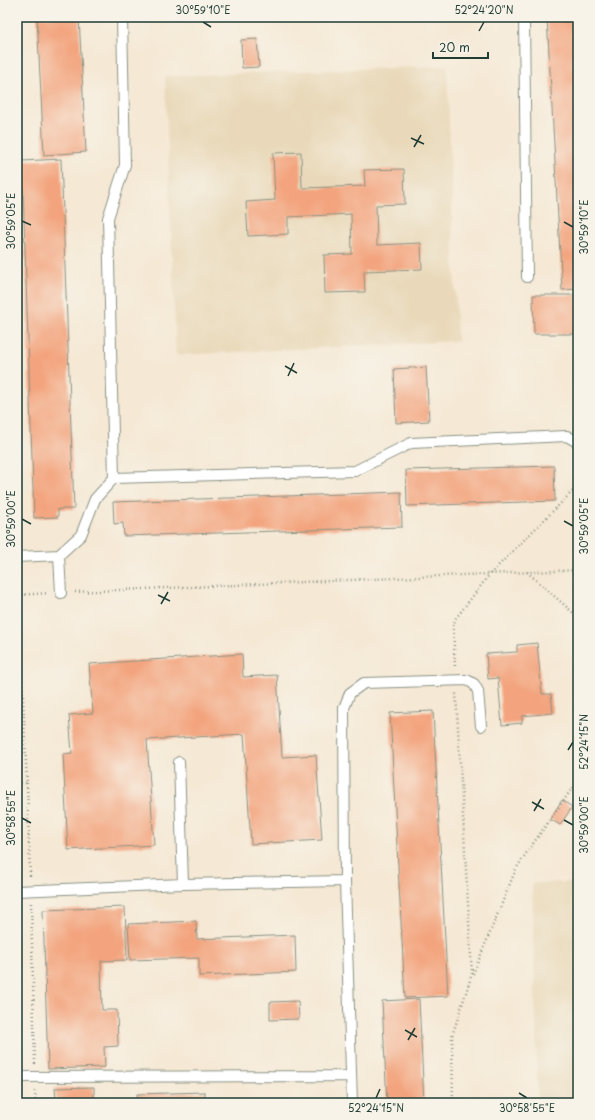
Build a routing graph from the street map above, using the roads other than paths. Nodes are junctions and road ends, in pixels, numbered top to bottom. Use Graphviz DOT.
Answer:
graph roads {
  1 [pos="122,17"];
  2 [pos="524,17"];
  3 [pos="527,277"];
  4 [pos="578,444"];
  5 [pos="114,478"];
  6 [pos="59,555"];
  7 [pos="17,557"];
  8 [pos="61,593"];
  9 [pos="481,726"];
  10 [pos="180,762"];
  11 [pos="345,881"];
  12 [pos="183,884"];
  13 [pos="17,891"];
  14 [pos="350,1076"];
  15 [pos="17,1077"];
  16 [pos="352,1103"];
  1 -- 5 [label="lane"];
  2 -- 3 [label="lane"];
  4 -- 5 [label="lane"];
  5 -- 6 [label="lane"];
  6 -- 7 [label="lane"];
  6 -- 8 [label="lane"];
  9 -- 11 [label="lane"];
  10 -- 12 [label="lane"];
  11 -- 12 [label="lane"];
  11 -- 14 [label="lane"];
  12 -- 13 [label="lane"];
  14 -- 15 [label="lane"];
  14 -- 16 [label="lane"];
}
